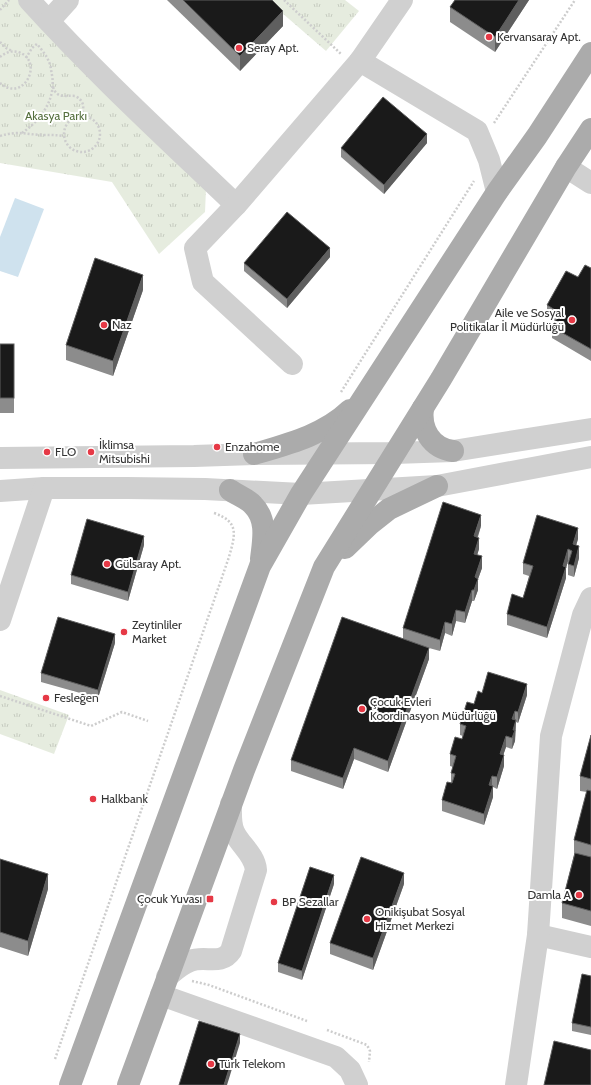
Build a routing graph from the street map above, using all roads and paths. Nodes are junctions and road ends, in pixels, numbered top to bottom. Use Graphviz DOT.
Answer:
graph roads {
  1 [pos="10,0"];
  2 [pos="29,0"];
  3 [pos="68,0"];
  4 [pos="284,0"];
  5 [pos="575,0"];
  6 [pos="398,1"];
  7 [pos="0,10"];
  8 [pos="49,22"];
  9 [pos="0,42"];
  10 [pos="37,44"];
  11 [pos="12,51"];
  12 [pos="591,53"];
  13 [pos="0,57"];
  14 [pos="357,64"];
  15 [pos="53,83"];
  16 [pos="0,84"];
  17 [pos="78,116"];
  18 [pos="591,129"];
  19 [pos="22,133"];
  20 [pos="0,136"];
  21 [pos="64,136"];
  22 [pos="482,142"];
  23 [pos="566,167"];
  24 [pos="474,181"];
  25 [pos="591,183"];
  26 [pos="497,192"];
  27 [pos="236,204"];
  28 [pos="292,364"];
  29 [pos="371,386"];
  30 [pos="339,395"];
  31 [pos="423,408"];
  32 [pos="591,429"];
  33 [pos="453,451"];
  34 [pos="394,453"];
  35 [pos="254,454"];
  36 [pos="328,454"];
  37 [pos="0,458"];
  38 [pos="591,458"];
  39 [pos="437,486"];
  40 [pos="44,488"];
  41 [pos="230,490"];
  42 [pos="372,490"];
  43 [pos="0,491"];
  44 [pos="301,494"];
  45 [pos="214,513"];
  46 [pos="260,566"];
  47 [pos="318,584"];
  48 [pos="591,598"];
  49 [pos="0,620"];
  50 [pos="0,696"];
  51 [pos="148,721"];
  52 [pos="231,804"];
  53 [pos="538,935"];
  54 [pos="591,947"];
  55 [pos="190,980"];
  56 [pos="164,986"];
  57 [pos="307,1021"];
  58 [pos="55,1059"];
  59 [pos="70,1085"];
  60 [pos="128,1085"];
  61 [pos="357,1085"];
  62 [pos="516,1085"];
  1 -- 7 [label="path"];
  2 -- 8 [label="street"];
  3 -- 8 [label="street"];
  4 -- 14 [label="path"];
  5 -- 22 [label="path"];
  6 -- 14 [label="street"];
  8 -- 27 [label="street"];
  9 -- 11 [label="path"];
  10 -- 15 [label="path"];
  11 -- 13 [label="path"];
  11 -- 16 [label="path"];
  12 -- 26 [label="main road"];
  14 -- 22 [label="street"];
  14 -- 27 [label="street"];
  15 -- 17 [label="path"];
  15 -- 19 [label="path"];
  17 -- 21 [label="path"];
  17 -- 21 [label="path"];
  18 -- 23 [label="main road"];
  19 -- 20 [label="path"];
  19 -- 21 [label="path"];
  22 -- 26 [label="street"];
  23 -- 25 [label="street"];
  23 -- 31 [label="main road"];
  24 -- 30 [label="path"];
  26 -- 29 [label="main road"];
  27 -- 28 [label="street"];
  29 -- 35 [label="main road"];
  29 -- 36 [label="main road"];
  31 -- 33 [label="main road"];
  31 -- 34 [label="main road"];
  32 -- 33 [label="street"];
  33 -- 34 [label="street"];
  34 -- 36 [label="street"];
  34 -- 42 [label="main road"];
  35 -- 36 [label="street"];
  35 -- 37 [label="street"];
  36 -- 44 [label="main road"];
  38 -- 39 [label="street"];
  39 -- 42 [label="street"];
  39 -- 47 [label="main road"];
  40 -- 41 [label="street"];
  40 -- 43 [label="street"];
  40 -- 49 [label="street"];
  41 -- 44 [label="street"];
  41 -- 46 [label="main road"];
  42 -- 44 [label="street"];
  42 -- 47 [label="main road"];
  44 -- 46 [label="main road"];
  45 -- 58 [label="path"];
  46 -- 59 [label="main road"];
  47 -- 52 [label="main road"];
  48 -- 53 [label="street"];
  50 -- 51 [label="path"];
  52 -- 56 [label="main road"];
  52 -- 56 [label="street"];
  53 -- 54 [label="street"];
  53 -- 62 [label="street"];
  55 -- 57 [label="path"];
  56 -- 60 [label="main road"];
  56 -- 61 [label="street"];
}
